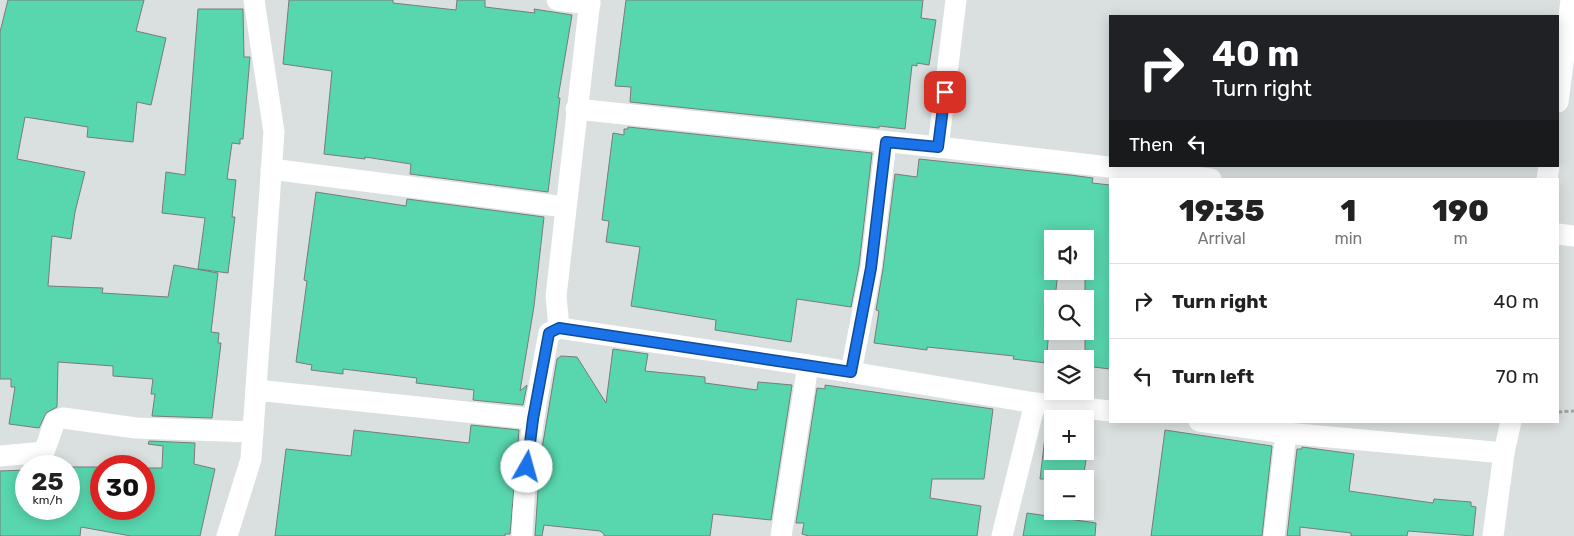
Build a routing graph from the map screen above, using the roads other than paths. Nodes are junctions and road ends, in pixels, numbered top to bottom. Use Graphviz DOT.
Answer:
graph roads {
  1 [pos="254,0"];
  2 [pos="556,0"];
  3 [pos="956,0"];
  4 [pos="590,2"];
  5 [pos="1572,5"];
  6 [pos="1559,95"];
  7 [pos="576,109"];
  8 [pos="886,142"];
  9 [pos="938,147"];
  10 [pos="271,169"];
  11 [pos="1200,178"];
  12 [pos="565,207"];
  13 [pos="1559,234"];
  14 [pos="1574,236"];
  15 [pos="559,328"];
  16 [pos="808,365"];
  17 [pos="851,372"];
  18 [pos="256,390"];
  19 [pos="1035,403"];
  20 [pos="1109,411"];
  21 [pos="533,419"];
  22 [pos="1214,423"];
  23 [pos="1511,423"];
  24 [pos="253,432"];
  25 [pos="1286,433"];
  26 [pos="1504,453"];
  27 [pos="0,456"];
  28 [pos="227,536"];
  29 [pos="522,536"];
  30 [pos="781,536"];
  31 [pos="1002,536"];
  32 [pos="1274,536"];
  33 [pos="1493,536"];
  1 -- 10 [label="street"];
  2 -- 4 [label="street"];
  3 -- 9 [label="street"];
  4 -- 7 [label="street"];
  5 -- 6 [label="street"];
  7 -- 8 [label="street"];
  7 -- 12 [label="street"];
  8 -- 9 [label="street"];
  8 -- 17 [label="street"];
  9 -- 11 [label="street"];
  10 -- 12 [label="street"];
  10 -- 18 [label="street"];
  12 -- 15 [label="street"];
  13 -- 14 [label="street"];
  15 -- 16 [label="street"];
  15 -- 21 [label="street"];
  16 -- 17 [label="street"];
  16 -- 30 [label="street"];
  17 -- 19 [label="street"];
  18 -- 21 [label="street"];
  18 -- 24 [label="street"];
  19 -- 20 [label="street"];
  19 -- 31 [label="street"];
  21 -- 29 [label="street"];
  22 -- 25 [label="street"];
  23 -- 26 [label="street"];
  24 -- 27 [label="street"];
  24 -- 28 [label="street"];
  25 -- 26 [label="street"];
  25 -- 32 [label="street"];
  26 -- 33 [label="street"];
}
